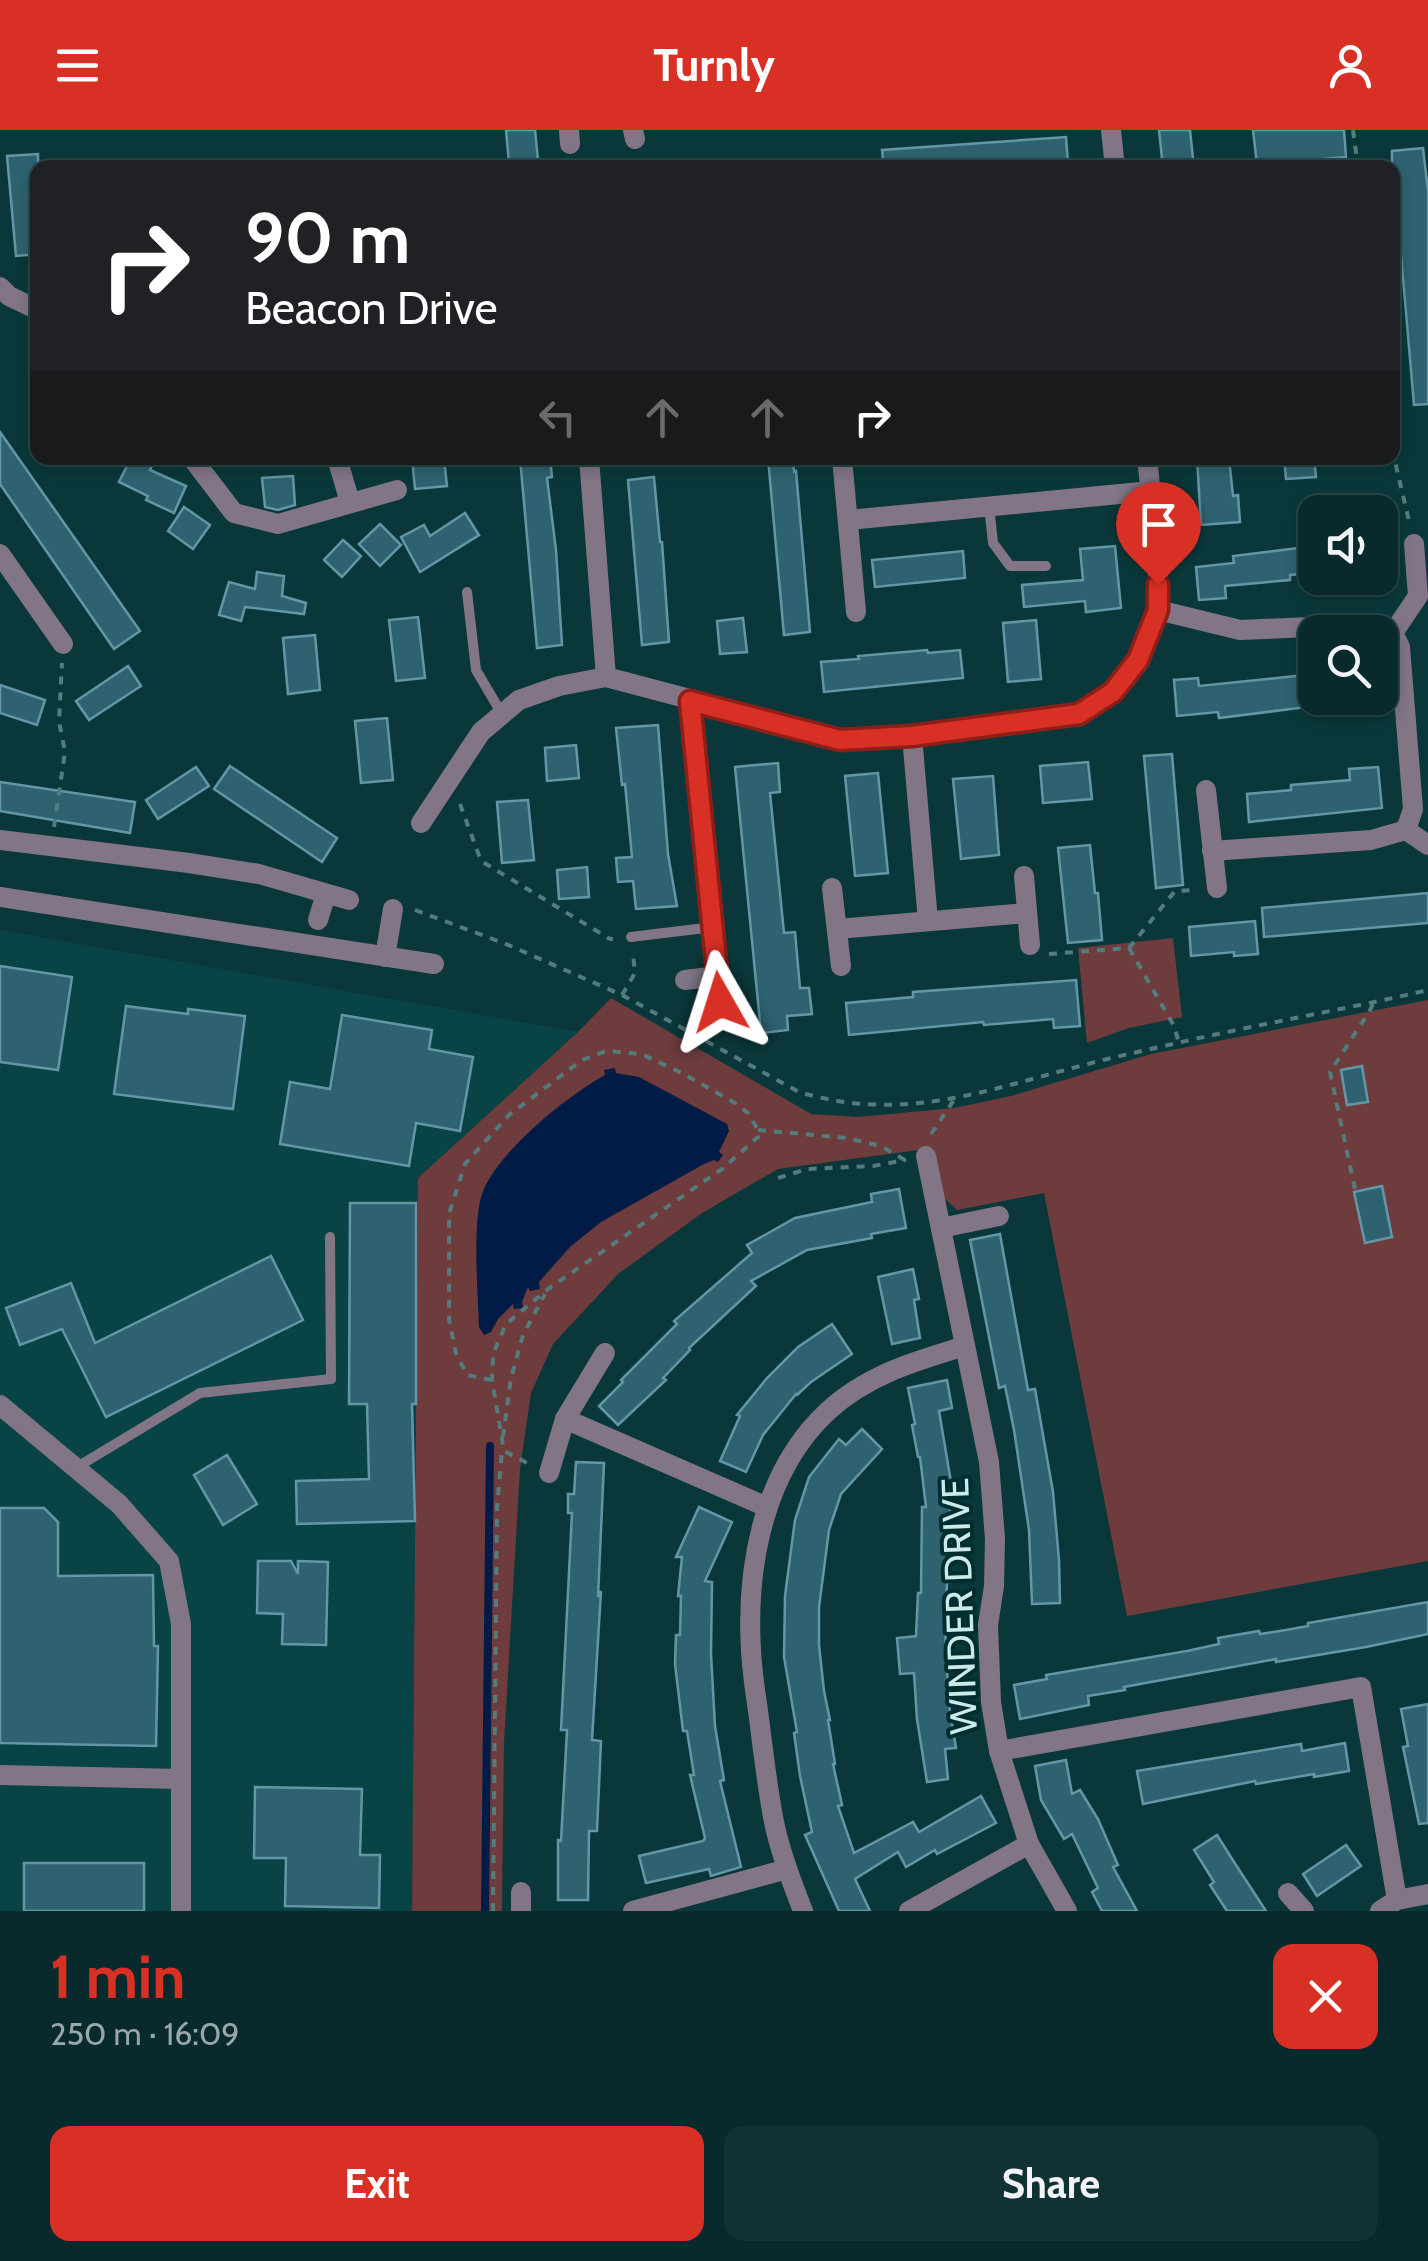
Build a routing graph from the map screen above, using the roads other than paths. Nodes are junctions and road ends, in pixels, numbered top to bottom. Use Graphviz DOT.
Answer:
graph roads {
  1 [pos="1111,130"];
  2 [pos="1114,160"];
  3 [pos="0,287"];
  4 [pos="30,306"];
  5 [pos="197,465"];
  6 [pos="338,465"];
  7 [pos="590,465"];
  8 [pos="843,465"];
  9 [pos="1148,465"];
  10 [pos="397,490"];
  11 [pos="1151,491"];
  12 [pos="350,502"];
  13 [pos="989,506"];
  14 [pos="848,520"];
  15 [pos="1414,544"];
  16 [pos="0,554"];
  17 [pos="1046,566"];
  18 [pos="468,592"];
  19 [pos="1158,610"];
  20 [pos="856,612"];
  21 [pos="1398,626"];
  22 [pos="1298,628"];
  23 [pos="1398,643"];
  24 [pos="63,644"];
  25 [pos="606,677"];
  26 [pos="690,701"];
  27 [pos="502,714"];
  28 [pos="912,736"];
  29 [pos="1206,790"];
  30 [pos="421,823"];
  31 [pos="1406,830"];
  32 [pos="0,840"];
  33 [pos="1428,845"];
  34 [pos="1212,851"];
  35 [pos="1024,876"];
  36 [pos="832,888"];
  37 [pos="1217,888"];
  38 [pos="326,894"];
  39 [pos="0,897"];
  40 [pos="348,900"];
  41 [pos="403,909"];
  42 [pos="1027,912"];
  43 [pos="318,920"];
  44 [pos="928,921"];
  45 [pos="713,927"];
  46 [pos="836,929"];
  47 [pos="631,937"];
  48 [pos="1030,945"];
  49 [pos="386,957"];
  50 [pos="434,964"];
  51 [pos="840,966"];
  52 [pos="718,976"];
  53 [pos="685,980"];
  54 [pos="720,1002"];
  55 [pos="916,1158"];
  56 [pos="999,1216"];
  57 [pos="940,1228"];
  58 [pos="330,1237"];
  59 [pos="965,1346"];
  60 [pos="604,1353"];
  61 [pos="0,1404"];
  62 [pos="565,1419"];
  63 [pos="77,1467"];
  64 [pos="549,1473"];
  65 [pos="767,1507"];
  66 [pos="999,1750"];
  67 [pos="0,1775"];
  68 [pos="181,1780"];
  69 [pos="1029,1844"];
  70 [pos="787,1870"];
  71 [pos="1288,1893"];
  72 [pos="1428,1894"];
  73 [pos="1389,1905"];
  74 [pos="181,1911"];
  75 [pos="633,1911"];
  76 [pos="803,1911"];
  77 [pos="909,1911"];
  78 [pos="1066,1911"];
  79 [pos="1304,1911"];
  1 -- 2 [label="street"];
  3 -- 4 [label="street"];
  5 -- 12 [label="street"];
  6 -- 12 [label="street"];
  7 -- 25 [label="street"];
  8 -- 14 [label="street"];
  9 -- 11 [label="street"];
  10 -- 12 [label="street"];
  11 -- 13 [label="street"];
  11 -- 19 [label="street"];
  13 -- 14 [label="street"];
  13 -- 17 [label="lane"];
  14 -- 20 [label="street"];
  15 -- 21 [label="street"];
  16 -- 24 [label="street"];
  18 -- 27 [label="lane"];
  19 -- 22 [label="street"];
  19 -- 28 [label="street"];
  23 -- 31 [label="street"];
  25 -- 26 [label="street"];
  25 -- 27 [label="street"];
  26 -- 28 [label="street"];
  26 -- 45 [label="street"];
  27 -- 30 [label="street"];
  28 -- 44 [label="street"];
  29 -- 34 [label="street"];
  31 -- 33 [label="street"];
  31 -- 34 [label="street"];
  32 -- 38 [label="street"];
  34 -- 37 [label="street"];
  35 -- 42 [label="street"];
  36 -- 46 [label="street"];
  38 -- 40 [label="street"];
  38 -- 43 [label="street"];
  39 -- 49 [label="street"];
  41 -- 49 [label="street"];
  42 -- 44 [label="street"];
  42 -- 48 [label="street"];
  44 -- 46 [label="street"];
  45 -- 47 [label="lane"];
  45 -- 52 [label="street"];
  46 -- 51 [label="street"];
  49 -- 50 [label="street"];
  52 -- 53 [label="street"];
  52 -- 54 [label="street"];
  55 -- 57 [label="street, WINDER DRIVE"];
  56 -- 57 [label="street"];
  57 -- 59 [label="street, WINDER DRIVE"];
  58 -- 63 [label="lane"];
  59 -- 65 [label="street"];
  59 -- 66 [label="street, WINDER DRIVE"];
  60 -- 62 [label="street"];
  61 -- 63 [label="street"];
  62 -- 64 [label="street"];
  62 -- 65 [label="street"];
  63 -- 68 [label="street"];
  65 -- 70 [label="street"];
  66 -- 69 [label="street, WINDER DRIVE"];
  66 -- 73 [label="street"];
  67 -- 68 [label="street"];
  68 -- 74 [label="street"];
  69 -- 77 [label="street"];
  69 -- 78 [label="street, WINDER DRIVE"];
  70 -- 75 [label="street"];
  70 -- 76 [label="street"];
  71 -- 79 [label="street"];
  72 -- 73 [label="street"];
}
